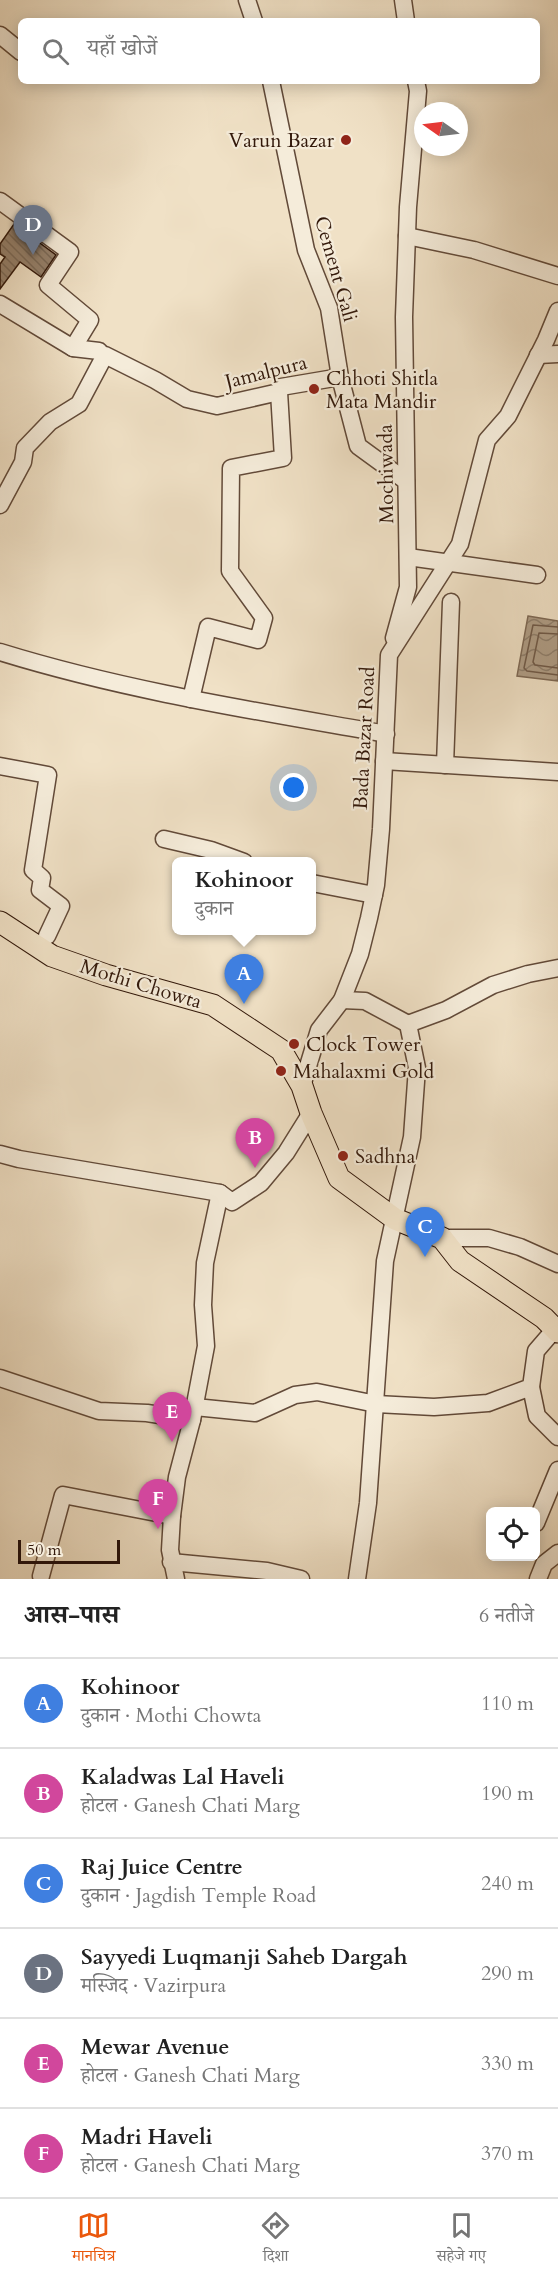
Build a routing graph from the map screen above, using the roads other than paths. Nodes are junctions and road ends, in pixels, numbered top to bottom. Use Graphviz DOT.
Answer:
graph roads {
  1 [pos="247,0"];
  2 [pos="403,0"];
  3 [pos="253,18"];
  4 [pos="406,18"];
  5 [pos="0,35"];
  6 [pos="18,50"];
  7 [pos="272,84"];
  8 [pos="417,84"];
  9 [pos="0,201"];
  10 [pos="406,236"];
  11 [pos="558,276"];
  12 [pos="0,304"];
  13 [pos="558,311"];
  14 [pos="73,348"];
  15 [pos="102,353"];
  16 [pos="558,354"];
  17 [pos="538,355"];
  18 [pos="340,377"];
  19 [pos="279,393"];
  20 [pos="406,481"];
  21 [pos="0,505"];
  22 [pos="408,557"];
  23 [pos="449,561"];
  24 [pos="537,575"];
  25 [pos="451,602"];
  26 [pos="0,652"];
  27 [pos="389,655"];
  28 [pos="191,699"];
  29 [pos="386,734"];
  30 [pos="384,761"];
  31 [pos="445,765"];
  32 [pos="0,766"];
  33 [pos="558,772"];
  34 [pos="164,838"];
  35 [pos="232,857"];
  36 [pos="316,884"];
  37 [pos="374,895"];
  38 [pos="0,922"];
  39 [pos="47,936"];
  40 [pos="558,968"];
  41 [pos="342,1000"];
  42 [pos="408,1024"];
  43 [pos="302,1086"];
  44 [pos="311,1113"];
  45 [pos="0,1154"];
  46 [pos="220,1193"];
  47 [pos="395,1219"];
  48 [pos="442,1238"];
  49 [pos="558,1264"];
  50 [pos="557,1330"];
  51 [pos="0,1378"];
  52 [pos="531,1387"];
  53 [pos="376,1404"];
  54 [pos="194,1414"];
  55 [pos="558,1437"];
  56 [pos="558,1470"];
  57 [pos="540,1513"];
  58 [pos="172,1516"];
  59 [pos="558,1553"];
  60 [pos="171,1562"];
  61 [pos="41,1576"];
  62 [pos="176,1579"];
  63 [pos="302,1579"];
  64 [pos="357,1579"];
  65 [pos="538,1579"];
  1 -- 3 [label="street"];
  2 -- 4 [label="street"];
  5 -- 6 [label="street"];
  7 -- 18 [label="street, Cement Gali"];
  8 -- 10 [label="street, Mochiwada"];
  9 -- 14 [label="street"];
  10 -- 11 [label="street"];
  10 -- 20 [label="street, Mochiwada"];
  12 -- 14 [label="street"];
  13 -- 17 [label="street, Bada Bazar Road"];
  14 -- 15 [label="street, Jamalpura"];
  15 -- 19 [label="street, Jamalpura"];
  15 -- 21 [label="street"];
  16 -- 17 [label="street"];
  17 -- 23 [label="street, Bada Bazar Road"];
  18 -- 19 [label="street, Jamalpura"];
  18 -- 20 [label="street, Cement Gali"];
  19 -- 28 [label="street"];
  20 -- 22 [label="street, Mochiwada"];
  22 -- 23 [label="street"];
  22 -- 27 [label="street, Mochiwada"];
  23 -- 24 [label="street"];
  23 -- 27 [label="street, Bada Bazar Road"];
  25 -- 31 [label="street"];
  26 -- 28 [label="street"];
  27 -- 29 [label="street, Bada Bazar Road"];
  28 -- 29 [label="street"];
  29 -- 30 [label="street, Bada Bazar Road"];
  30 -- 31 [label="street"];
  30 -- 37 [label="street, Bada Bazar Road"];
  31 -- 33 [label="street"];
  32 -- 39 [label="street"];
  34 -- 35 [label="street"];
  36 -- 37 [label="street"];
  37 -- 41 [label="street, Bada Bazar Road"];
  38 -- 43 [label="main road, Mothi Chowta"];
  40 -- 42 [label="street"];
  41 -- 42 [label="street"];
  41 -- 43 [label="street, Bada Bazar Road"];
  42 -- 47 [label="street"];
  43 -- 44 [label="main road, Mothi Chowta"];
  44 -- 46 [label="street"];
  44 -- 47 [label="main road, Mothi Chowta"];
  45 -- 46 [label="street"];
  46 -- 54 [label="street"];
  47 -- 48 [label="main road, Mothi Chowta"];
  47 -- 53 [label="street"];
  48 -- 49 [label="street"];
  48 -- 50 [label="main road"];
  50 -- 52 [label="street"];
  51 -- 54 [label="street"];
  52 -- 53 [label="street"];
  52 -- 55 [label="street"];
  53 -- 54 [label="street"];
  53 -- 64 [label="street"];
  54 -- 58 [label="street"];
  56 -- 57 [label="street"];
  58 -- 60 [label="street"];
  58 -- 61 [label="street"];
  59 -- 65 [label="street"];
  60 -- 62 [label="street"];
  60 -- 63 [label="street"];
}
